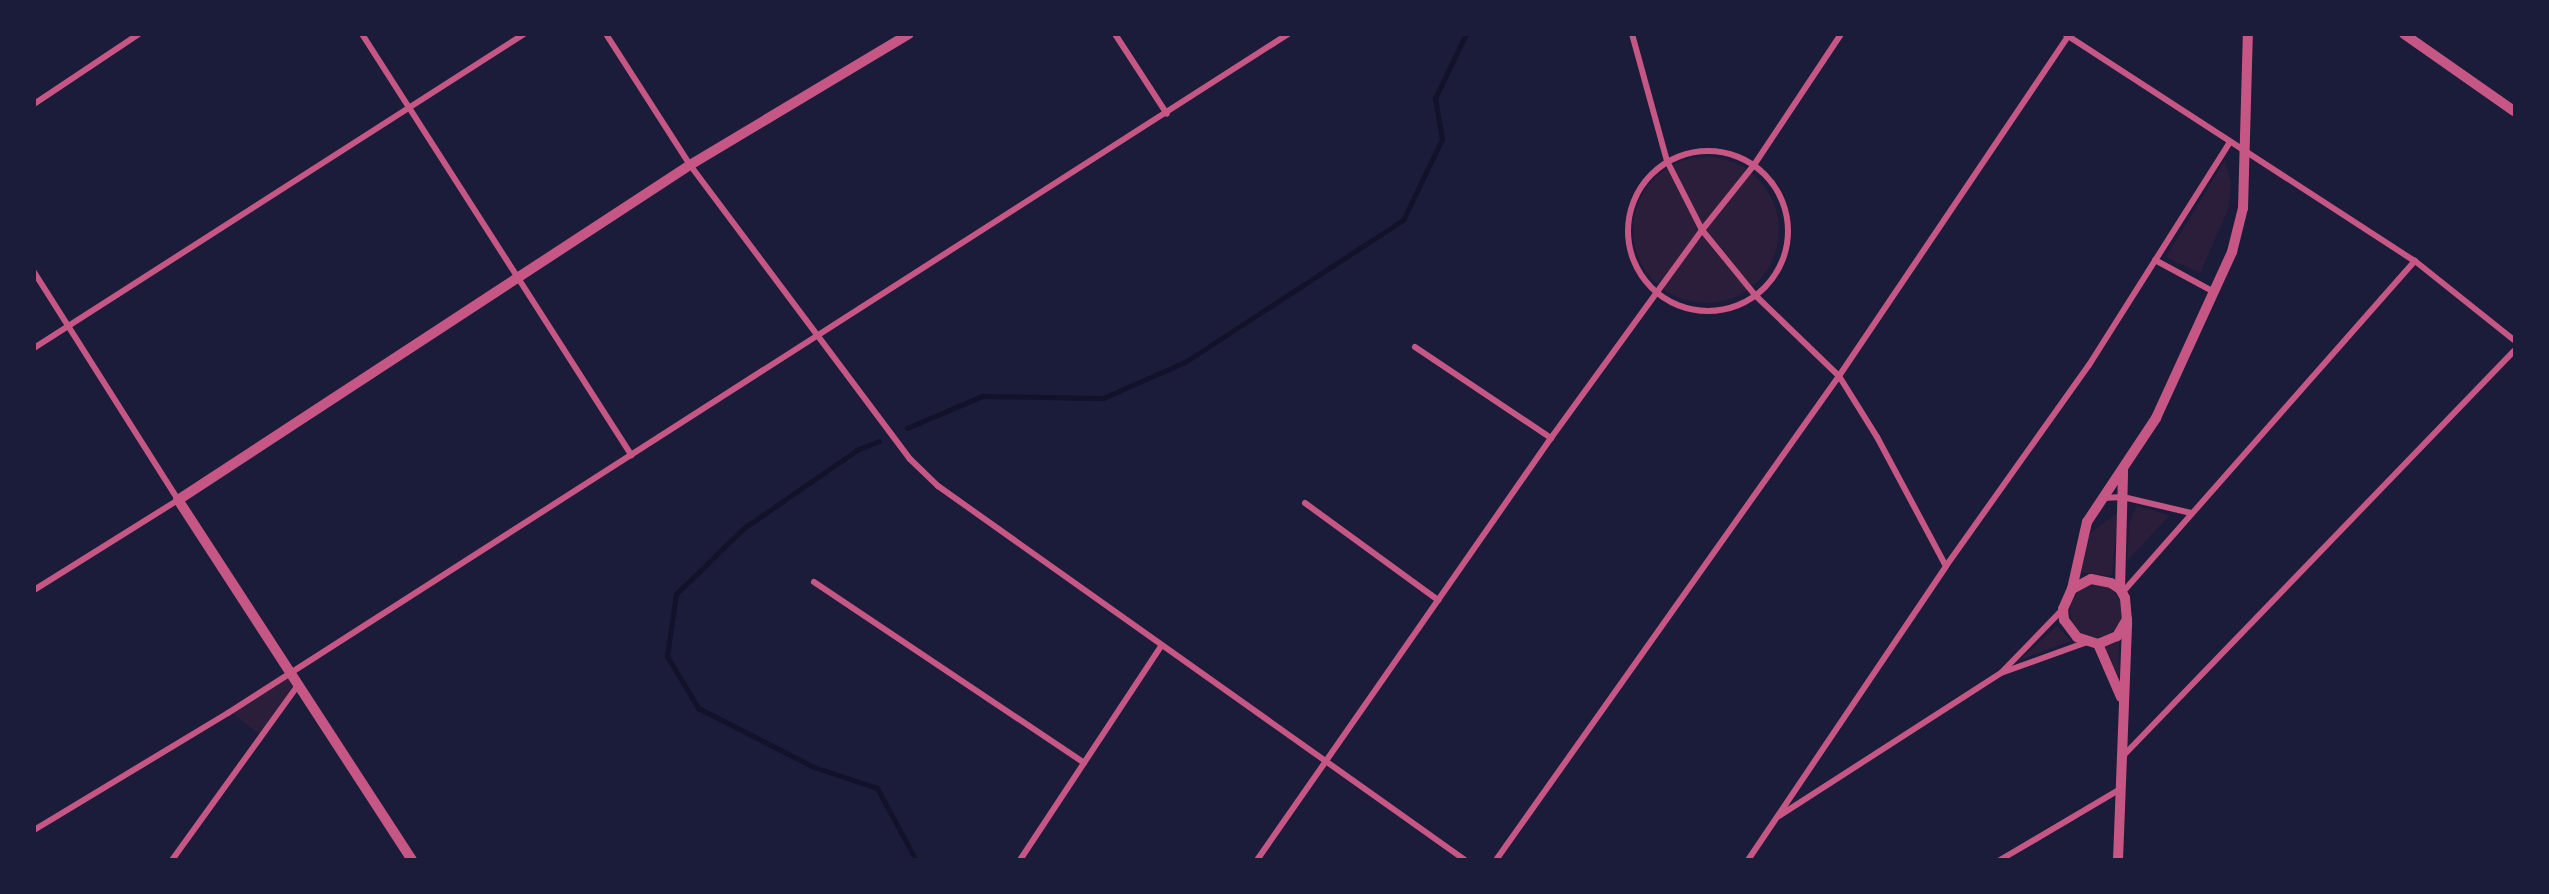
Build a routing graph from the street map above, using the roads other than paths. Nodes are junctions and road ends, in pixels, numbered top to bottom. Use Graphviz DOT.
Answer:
graph roads {
  1 [pos="139,34"];
  2 [pos="362,34"];
  3 [pos="524,34"];
  4 [pos="606,34"];
  5 [pos="909,34"];
  6 [pos="1115,34"];
  7 [pos="1288,34"];
  8 [pos="1632,34"];
  9 [pos="1841,34"];
  10 [pos="2248,34"];
  11 [pos="2404,34"];
  12 [pos="2066,36"];
  13 [pos="34,104"];
  14 [pos="411,108"];
  15 [pos="2514,111"];
  16 [pos="1167,114"];
  17 [pos="2230,142"];
  18 [pos="2244,149"];
  19 [pos="1668,161"];
  20 [pos="690,165"];
  21 [pos="1754,165"];
  22 [pos="1702,230"];
  23 [pos="2155,260"];
  24 [pos="2415,261"];
  25 [pos="34,272"];
  26 [pos="516,279"];
  27 [pos="2214,292"];
  28 [pos="1658,294"];
  29 [pos="1755,296"];
  30 [pos="69,327"];
  31 [pos="819,334"];
  32 [pos="2514,339"];
  33 [pos="1415,347"];
  34 [pos="34,348"];
  35 [pos="2514,351"];
  36 [pos="1839,376"];
  37 [pos="1551,438"];
  38 [pos="631,455"];
  39 [pos="2123,471"];
  40 [pos="2123,497"];
  41 [pos="2103,498"];
  42 [pos="177,500"];
  43 [pos="1305,503"];
  44 [pos="2191,513"];
  45 [pos="1946,566"];
  46 [pos="814,582"];
  47 [pos="2072,589"];
  48 [pos="34,590"];
  49 [pos="2121,591"];
  50 [pos="1438,600"];
  51 [pos="2063,609"];
  52 [pos="2127,619"];
  53 [pos="2092,643"];
  54 [pos="1161,646"];
  55 [pos="290,671"];
  56 [pos="2001,673"];
  57 [pos="299,684"];
  58 [pos="2122,700"];
  59 [pos="2120,759"];
  60 [pos="1324,761"];
  61 [pos="1084,764"];
  62 [pos="2119,790"];
  63 [pos="1776,818"];
  64 [pos="34,830"];
  65 [pos="172,860"];
  66 [pos="412,860"];
  67 [pos="1020,860"];
  68 [pos="1257,860"];
  69 [pos="1465,860"];
  70 [pos="1496,860"];
  71 [pos="1748,860"];
  72 [pos="2000,860"];
  73 [pos="2118,860"];
  1 -- 13 [label="street"];
  2 -- 14 [label="street"];
  3 -- 14 [label="street"];
  4 -- 20 [label="street"];
  5 -- 20 [label="street"];
  6 -- 16 [label="street"];
  7 -- 16 [label="street"];
  8 -- 19 [label="street"];
  9 -- 21 [label="street"];
  10 -- 18 [label="street"];
  11 -- 15 [label="street"];
  12 -- 17 [label="street"];
  12 -- 36 [label="street"];
  14 -- 26 [label="street"];
  14 -- 30 [label="street"];
  16 -- 31 [label="street"];
  17 -- 18 [label="street"];
  17 -- 23 [label="street"];
  18 -- 24 [label="street"];
  18 -- 27 [label="street"];
  19 -- 21 [label="street"];
  19 -- 22 [label="street"];
  19 -- 28 [label="street"];
  20 -- 26 [label="street"];
  20 -- 31 [label="street"];
  21 -- 22 [label="street"];
  21 -- 29 [label="street"];
  22 -- 28 [label="street"];
  22 -- 29 [label="street"];
  23 -- 27 [label="street"];
  23 -- 45 [label="street"];
  24 -- 32 [label="street"];
  24 -- 44 [label="street"];
  25 -- 30 [label="street"];
  26 -- 38 [label="street"];
  26 -- 42 [label="street"];
  27 -- 39 [label="street"];
  28 -- 29 [label="street"];
  28 -- 37 [label="street"];
  29 -- 36 [label="street"];
  30 -- 34 [label="street"];
  30 -- 42 [label="street"];
  31 -- 38 [label="street"];
  31 -- 54 [label="street"];
  33 -- 37 [label="street"];
  35 -- 59 [label="street"];
  36 -- 45 [label="street"];
  36 -- 70 [label="street"];
  37 -- 50 [label="street"];
  38 -- 55 [label="street"];
  39 -- 40 [label="street"];
  39 -- 41 [label="street"];
  40 -- 41 [label="street"];
  40 -- 44 [label="street"];
  40 -- 49 [label="street"];
  41 -- 47 [label="street"];
  42 -- 48 [label="street"];
  42 -- 55 [label="street"];
  43 -- 50 [label="street"];
  44 -- 49 [label="street"];
  45 -- 63 [label="street"];
  46 -- 61 [label="street"];
  47 -- 49 [label="street"];
  47 -- 51 [label="street"];
  49 -- 52 [label="street"];
  50 -- 60 [label="street"];
  51 -- 53 [label="street"];
  51 -- 56 [label="street"];
  52 -- 53 [label="street"];
  52 -- 58 [label="street"];
  53 -- 56 [label="street"];
  53 -- 58 [label="street"];
  54 -- 60 [label="street"];
  54 -- 61 [label="street"];
  55 -- 57 [label="street"];
  55 -- 64 [label="street"];
  56 -- 63 [label="street"];
  57 -- 65 [label="street"];
  57 -- 66 [label="street"];
  58 -- 59 [label="street"];
  59 -- 62 [label="street"];
  60 -- 68 [label="street"];
  60 -- 69 [label="street"];
  61 -- 67 [label="street"];
  62 -- 72 [label="street"];
  62 -- 73 [label="street"];
  63 -- 71 [label="street"];
}
